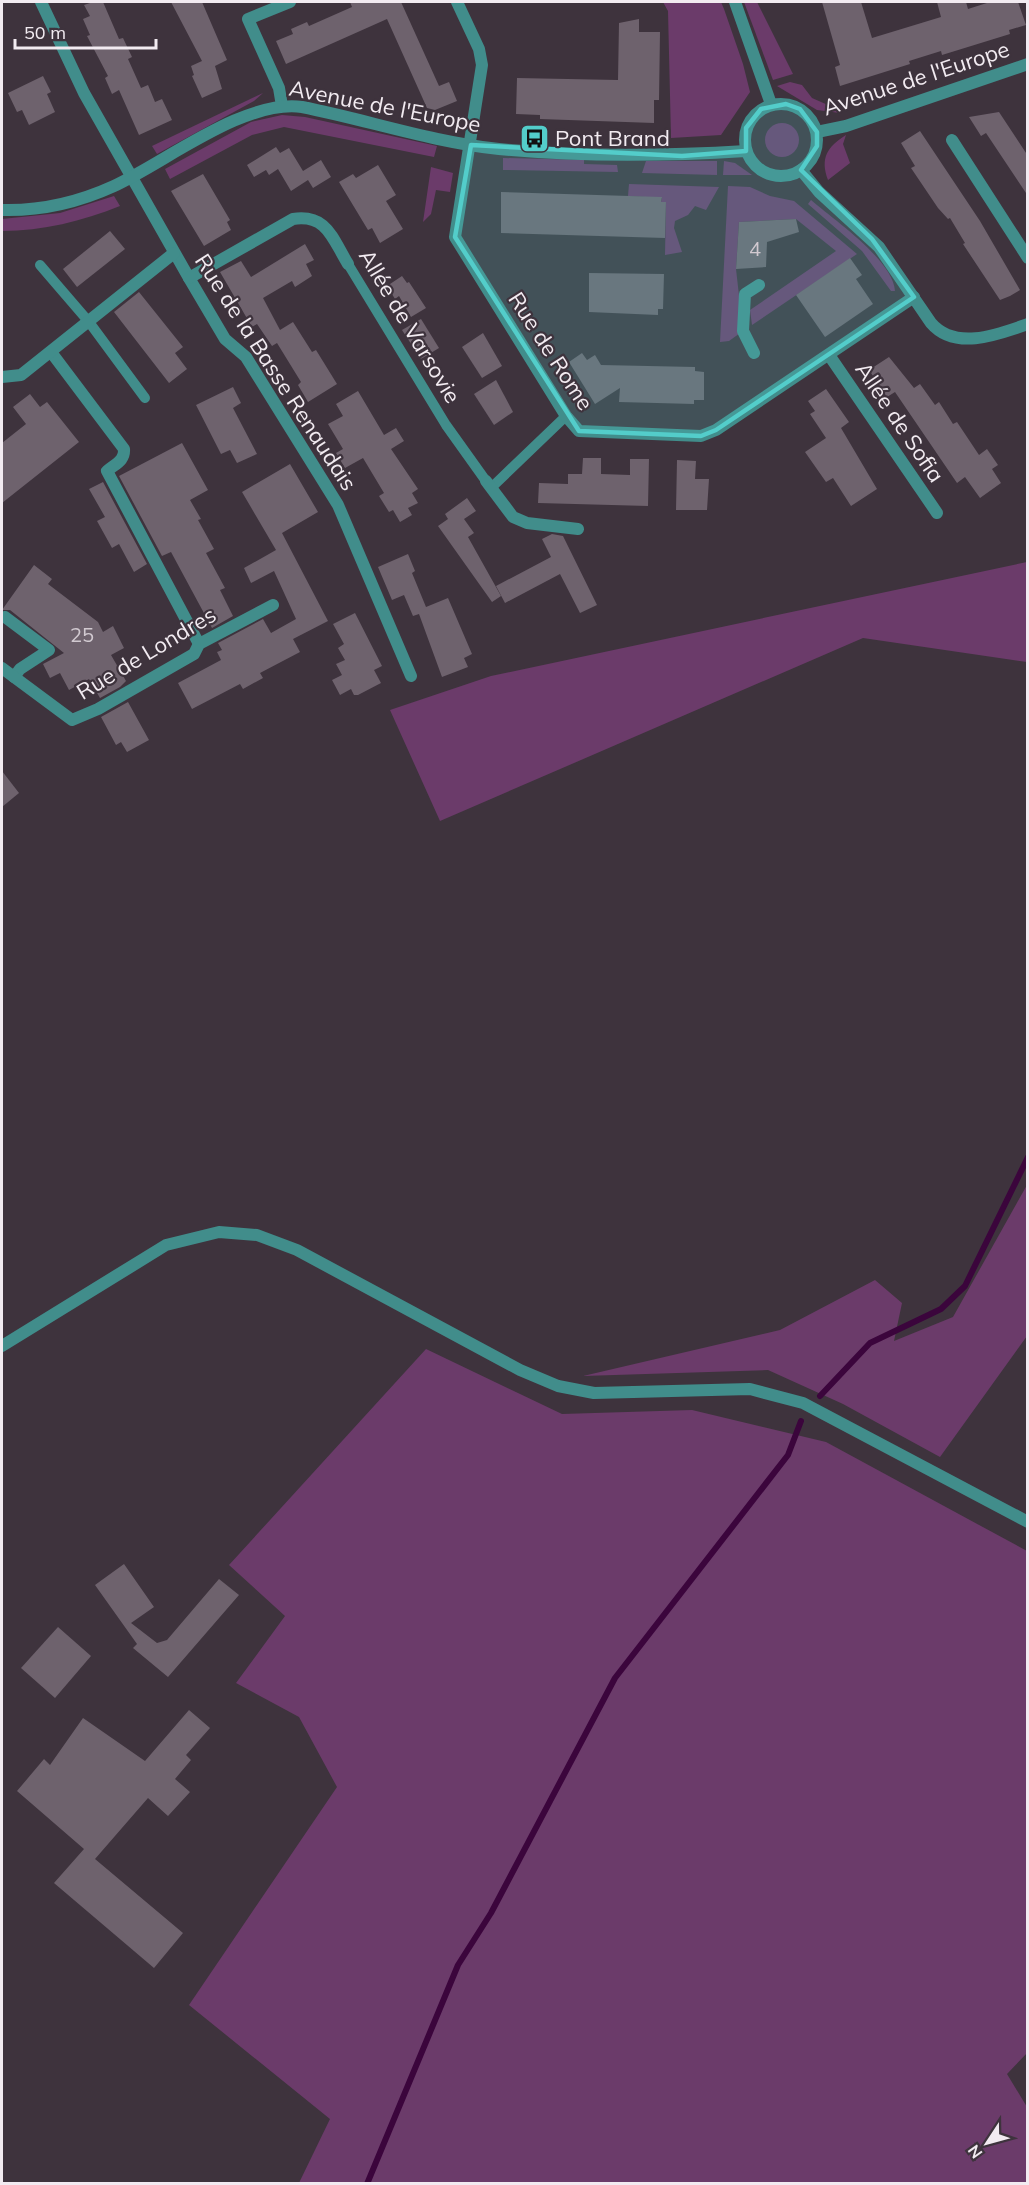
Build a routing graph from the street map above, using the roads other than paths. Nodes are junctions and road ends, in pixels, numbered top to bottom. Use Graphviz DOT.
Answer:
graph roads {
  1 [pos="41,2"];
  2 [pos="290,2"];
  3 [pos="457,2"];
  4 [pos="735,2"];
  5 [pos="1028,64"];
  6 [pos="771,104"];
  7 [pos="282,105"];
  8 [pos="817,132"];
  9 [pos="952,140"];
  10 [pos="471,145"];
  11 [pos="746,151"];
  12 [pos="801,170"];
  13 [pos="133,176"];
  14 [pos="2,210"];
  15 [pos="174,253"];
  16 [pos="1028,258"];
  17 [pos="348,264"];
  18 [pos="40,265"];
  19 [pos="189,278"];
  20 [pos="759,285"];
  21 [pos="914,297"];
  22 [pos="89,322"];
  23 [pos="1028,324"];
  24 [pos="51,352"];
  25 [pos="754,353"];
  26 [pos="829,354"];
  27 [pos="2,377"];
  28 [pos="145,398"];
  29 [pos="566,416"];
  30 [pos="488,484"];
  31 [pos="937,513"];
  32 [pos="578,529"];
  33 [pos="273,605"];
  34 [pos="5,617"];
  35 [pos="199,644"];
  36 [pos="2,668"];
  37 [pos="411,676"];
  38 [pos="14,677"];
  39 [pos="2,1346"];
  40 [pos="1028,1522"];
  1 -- 13 [label="street, Rue de la Basse Renaudais"];
  2 -- 7 [label="street"];
  3 -- 10 [label="street, Rue de Rome"];
  4 -- 6 [label="street"];
  5 -- 8 [label="street, Avenue de l'Europe"];
  6 -- 8 [label="street"];
  6 -- 11 [label="street"];
  7 -- 10 [label="street, Avenue de l'Europe"];
  7 -- 13 [label="street, Avenue de l'Europe"];
  8 -- 12 [label="street"];
  9 -- 16 [label="street"];
  10 -- 11 [label="street, Avenue de l'Europe"];
  10 -- 29 [label="street, Rue de Rome"];
  11 -- 12 [label="street"];
  12 -- 21 [label="street"];
  13 -- 14 [label="street, Avenue de l'Europe"];
  13 -- 15 [label="street, Rue de la Basse Renaudais"];
  15 -- 19 [label="street, Rue de la Basse Renaudais"];
  15 -- 22 [label="street"];
  17 -- 19 [label="street, Allée de Varsovie"];
  17 -- 30 [label="lane, Allée de Varsovie"];
  18 -- 22 [label="lane"];
  19 -- 37 [label="street, Rue de la Basse Renaudais"];
  20 -- 25 [label="street"];
  21 -- 23 [label="street"];
  21 -- 26 [label="street, Rue de Rome"];
  22 -- 24 [label="street"];
  22 -- 28 [label="lane"];
  24 -- 27 [label="street"];
  24 -- 35 [label="street"];
  26 -- 29 [label="street, Rue de Rome"];
  26 -- 31 [label="street, Allée de Sofia"];
  29 -- 30 [label="lane"];
  30 -- 32 [label="street, Allée de Varsovie"];
  33 -- 35 [label="street, Rue de Londres"];
  34 -- 38 [label="street"];
  35 -- 38 [label="street, Rue de Londres"];
  36 -- 38 [label="street, Rue de Londres"];
  39 -- 40 [label="street"];
}
